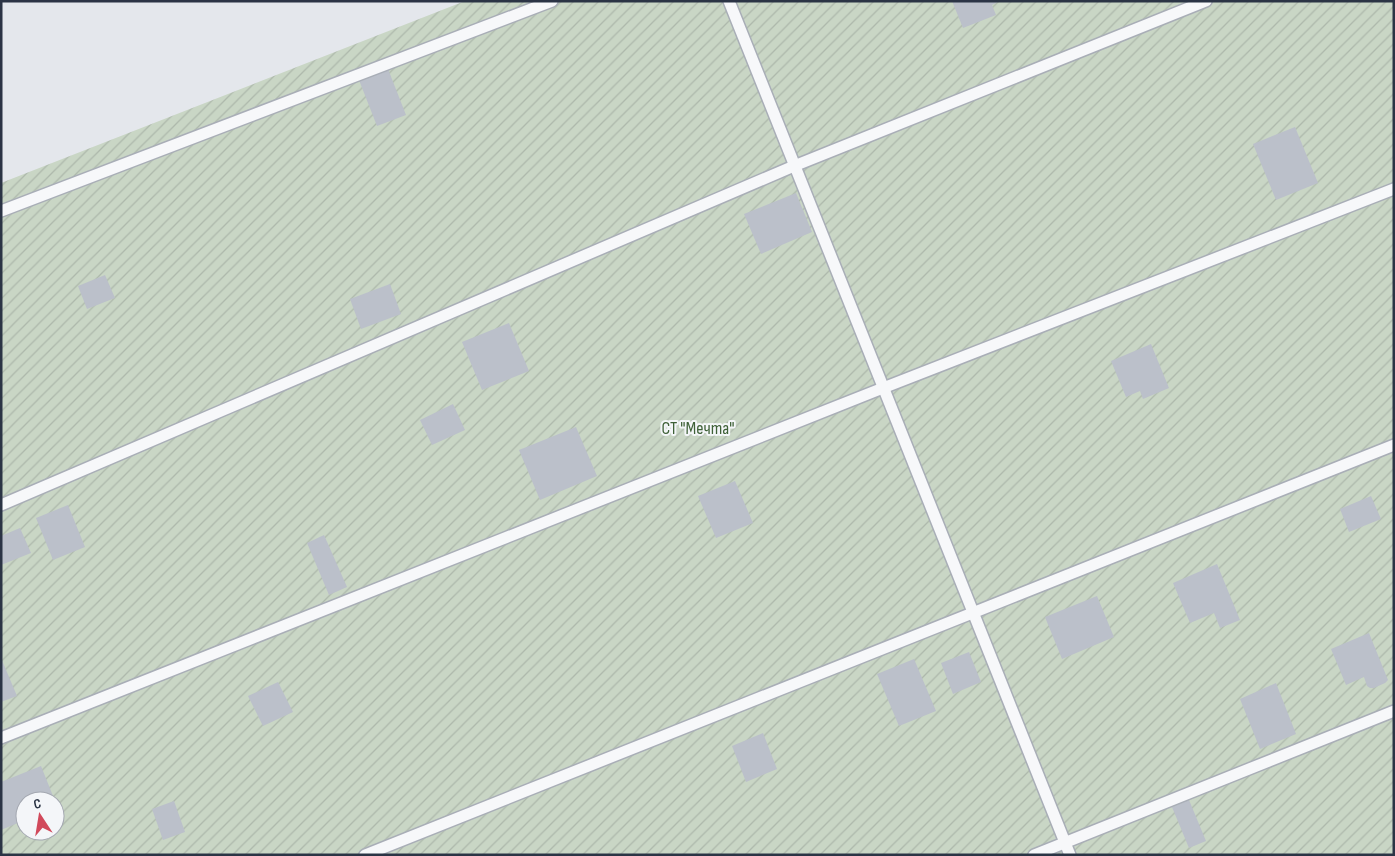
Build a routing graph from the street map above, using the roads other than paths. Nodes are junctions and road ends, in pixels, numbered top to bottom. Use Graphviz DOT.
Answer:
graph roads {
  1 [pos="552,1"];
  2 [pos="728,1"];
  3 [pos="1206,1"];
  4 [pos="794,166"];
  5 [pos="1394,189"];
  6 [pos="1,212"];
  7 [pos="883,388"];
  8 [pos="1394,445"];
  9 [pos="1,505"];
  10 [pos="973,612"];
  11 [pos="1394,711"];
  12 [pos="1,738"];
  13 [pos="1065,842"];
  14 [pos="365,855"];
  15 [pos="1034,855"];
  16 [pos="1070,855"];
  1 -- 6 [label="lane"];
  2 -- 4 [label="lane"];
  3 -- 4 [label="lane"];
  4 -- 7 [label="lane"];
  4 -- 9 [label="lane"];
  5 -- 7 [label="lane"];
  7 -- 10 [label="lane"];
  7 -- 12 [label="lane"];
  8 -- 10 [label="lane"];
  10 -- 13 [label="lane"];
  10 -- 14 [label="lane"];
  11 -- 13 [label="lane"];
  13 -- 15 [label="lane"];
  13 -- 16 [label="lane"];
}
